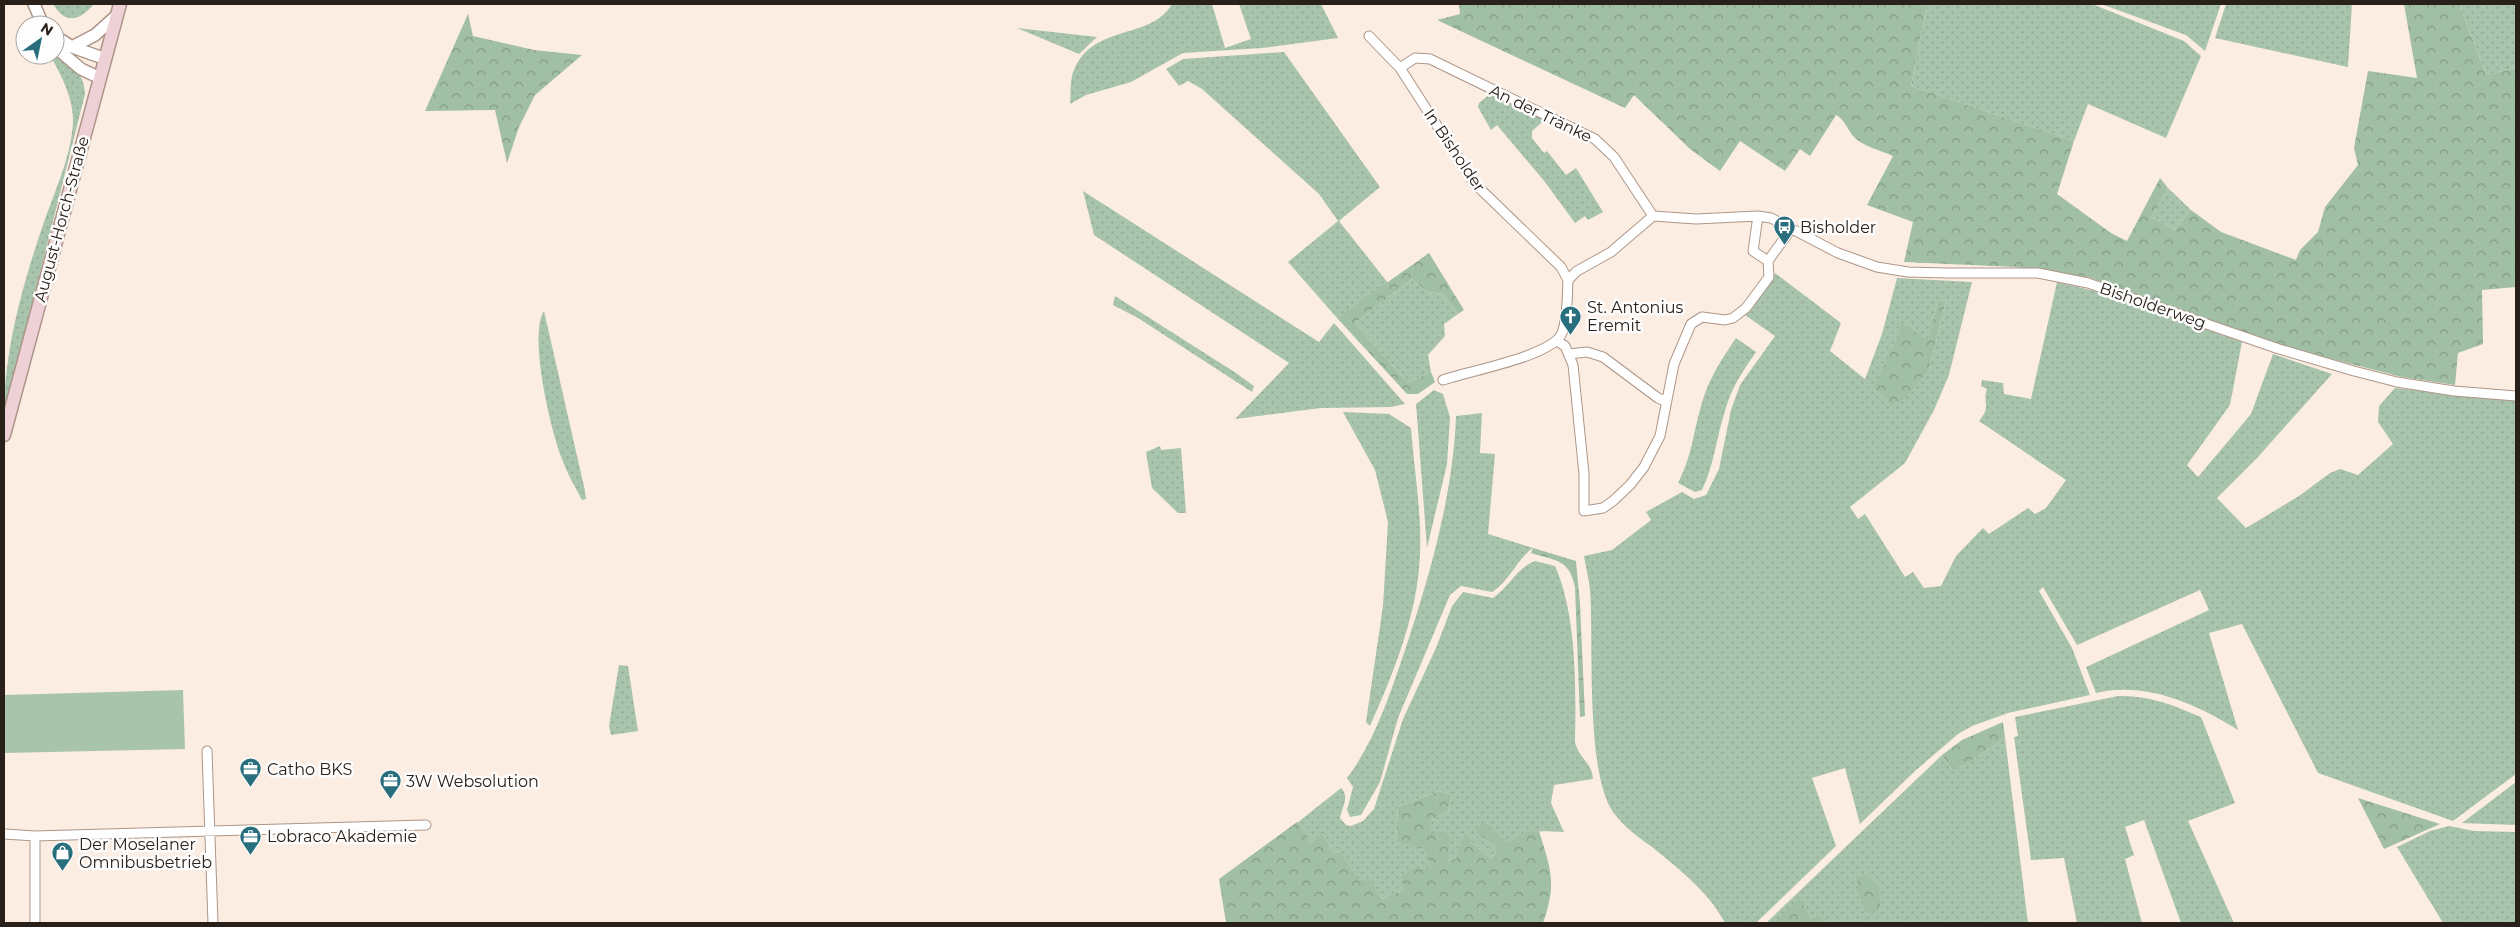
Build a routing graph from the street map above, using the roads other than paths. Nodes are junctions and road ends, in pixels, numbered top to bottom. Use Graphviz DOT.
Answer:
graph roads {
  1 [pos="120,4"];
  2 [pos="115,17"];
  3 [pos="1369,36"];
  4 [pos="65,42"];
  5 [pos="72,46"];
  6 [pos="65,55"];
  7 [pos="103,58"];
  8 [pos="1400,68"];
  9 [pos="98,77"];
  10 [pos="1653,216"];
  11 [pos="1758,216"];
  12 [pos="1791,229"];
  13 [pos="1768,260"];
  14 [pos="1568,280"];
  15 [pos="1557,341"];
  16 [pos="1569,354"];
  17 [pos="1443,380"];
  18 [pos="2516,396"];
  19 [pos="1665,401"];
  20 [pos="4,435"];
  21 [pos="207,751"];
  22 [pos="426,826"];
  23 [pos="211,831"];
  24 [pos="6,833"];
  25 [pos="35,836"];
  26 [pos="34,923"];
  27 [pos="213,923"];
  1 -- 2 [label="main road, August-Horch-Straße"];
  2 -- 5 [label="street"];
  2 -- 7 [label="main road, August-Horch-Straße"];
  3 -- 8 [label="street, In Bisholder"];
  4 -- 5 [label="street"];
  5 -- 7 [label="street"];
  6 -- 9 [label="street"];
  7 -- 9 [label="main road, August-Horch-Straße"];
  8 -- 10 [label="street, An der Tränke"];
  8 -- 14 [label="street, In Bisholder"];
  9 -- 20 [label="main road, August-Horch-Straße"];
  10 -- 11 [label="street"];
  10 -- 14 [label="street"];
  11 -- 12 [label="street"];
  11 -- 13 [label="street"];
  12 -- 13 [label="street"];
  12 -- 18 [label="street, Bisholderweg"];
  13 -- 19 [label="street"];
  14 -- 15 [label="street"];
  15 -- 16 [label="street"];
  15 -- 17 [label="street"];
  16 -- 19 [label="street"];
  16 -- 19 [label="street"];
  21 -- 23 [label="street"];
  22 -- 23 [label="street"];
  23 -- 25 [label="street"];
  23 -- 27 [label="street"];
  24 -- 25 [label="street"];
  25 -- 26 [label="street"];
}
